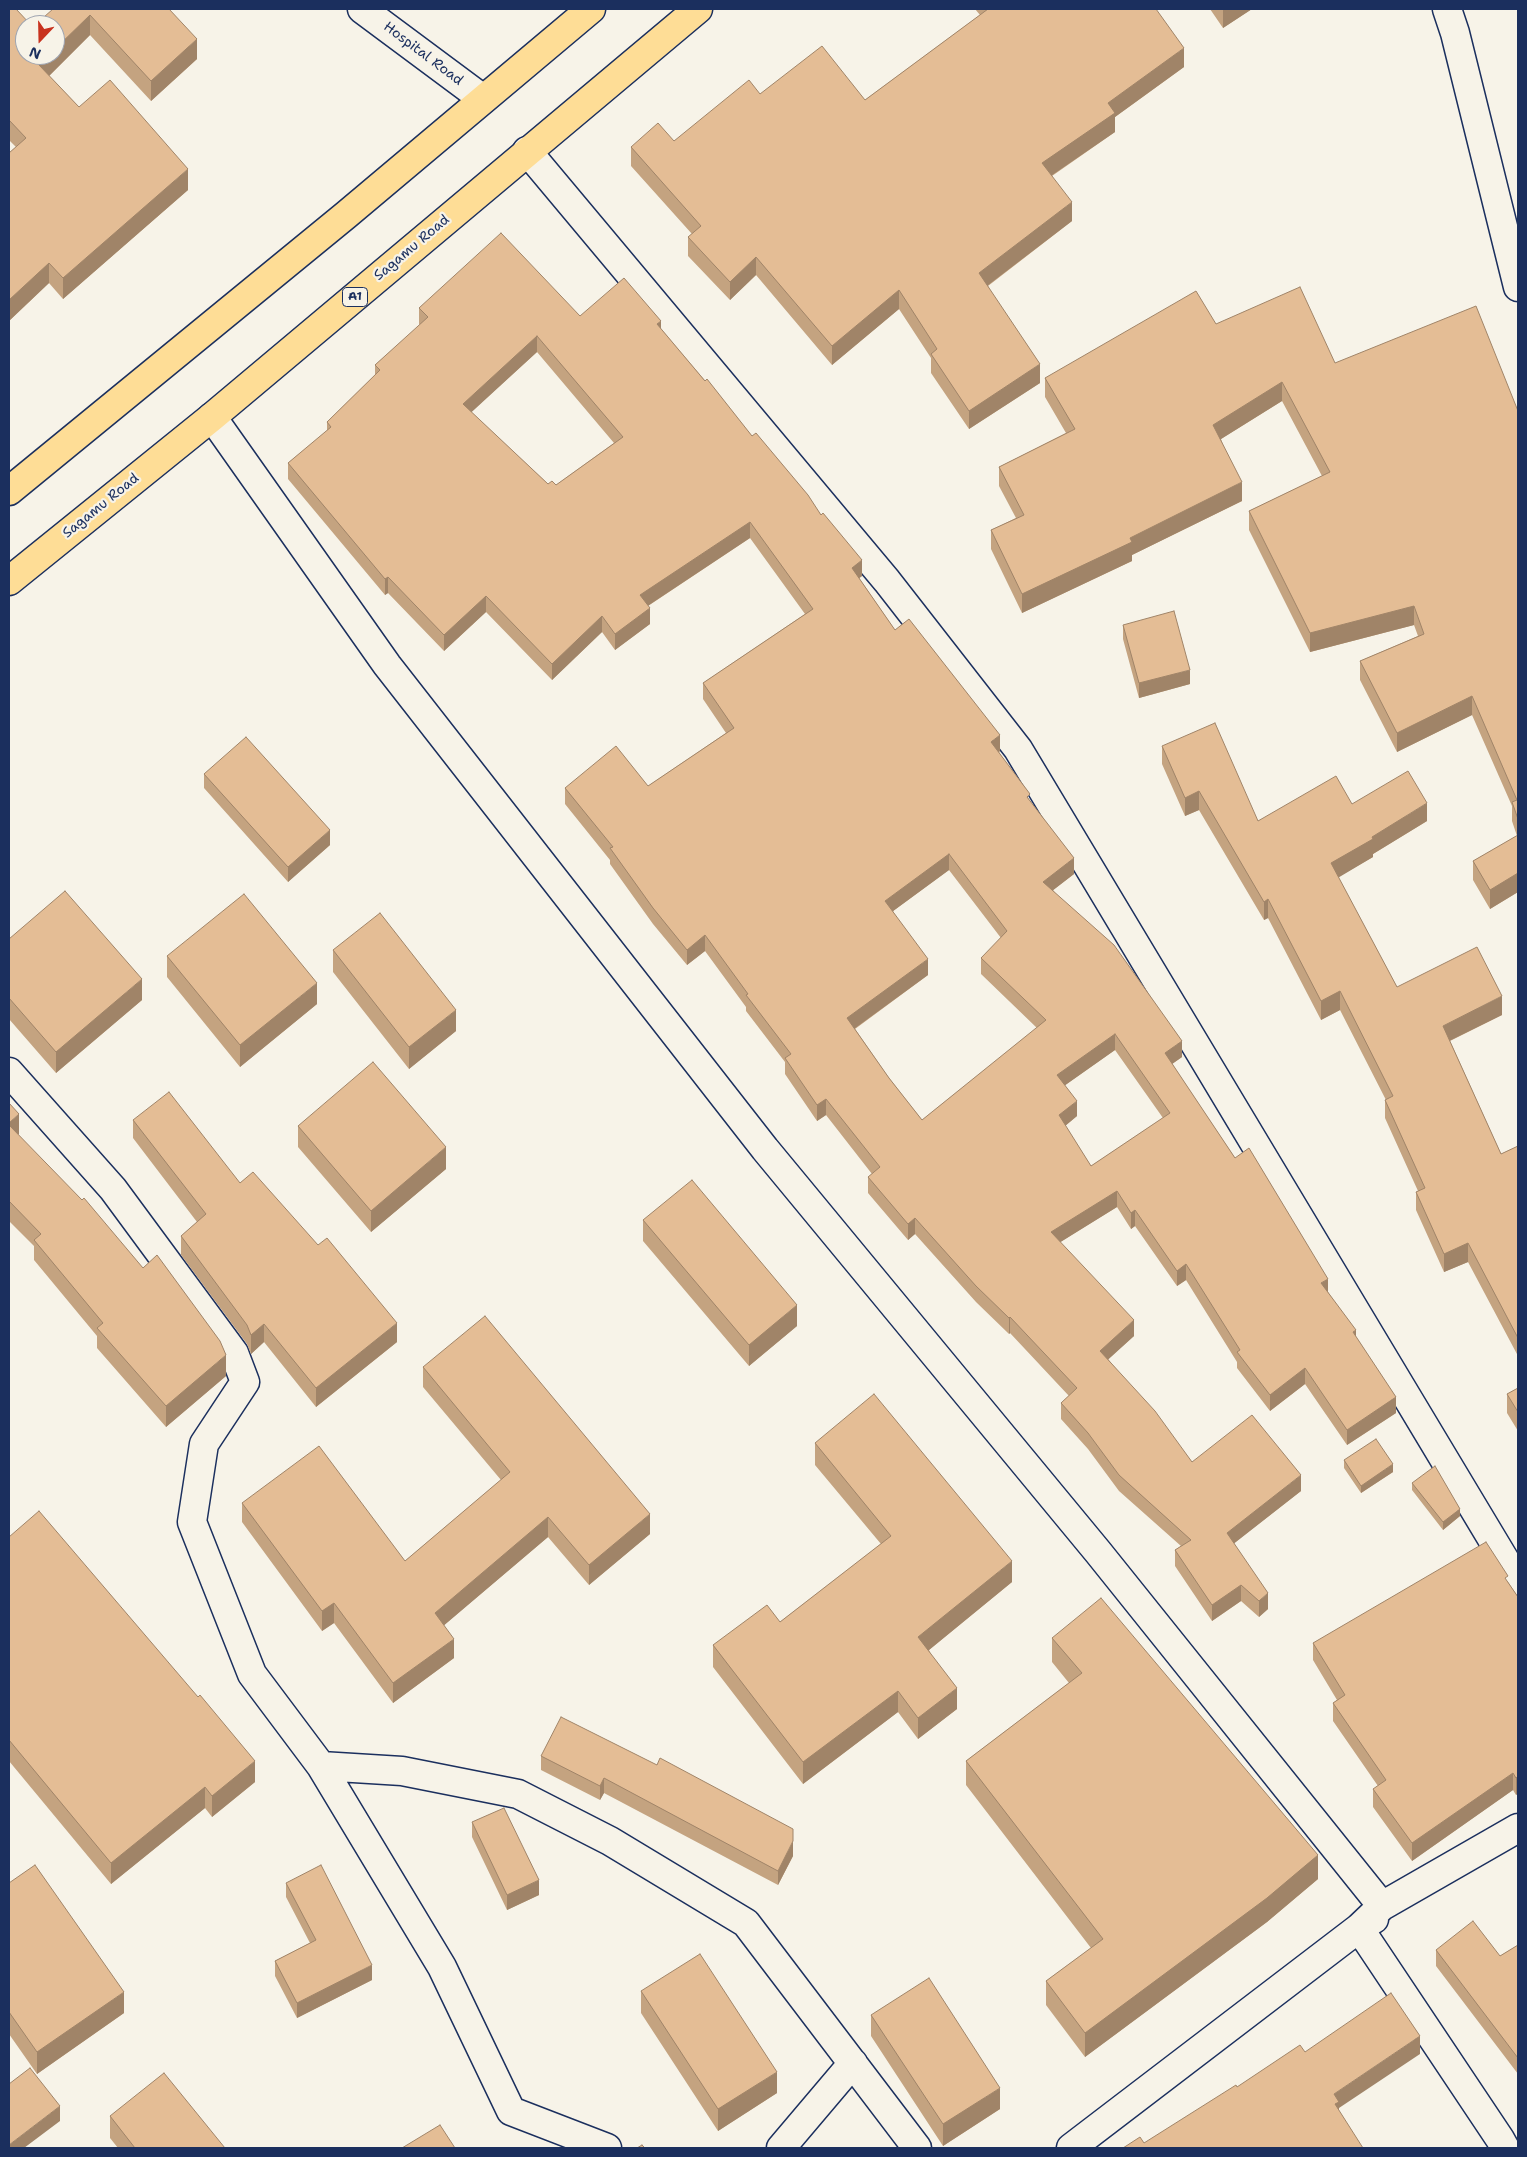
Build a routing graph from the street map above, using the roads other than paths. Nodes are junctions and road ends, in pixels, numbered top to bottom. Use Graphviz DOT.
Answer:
graph roads {
  1 [pos="362,9"];
  2 [pos="592,9"];
  3 [pos="698,9"];
  4 [pos="1447,9"];
  5 [pos="483,99"];
  6 [pos="527,151"];
  7 [pos="1518,287"];
  8 [pos="212,416"];
  9 [pos="9,491"];
  10 [pos="9,581"];
  11 [pos="9,1072"];
  12 [pos="1518,1582"];
  13 [pos="320,1766"];
  14 [pos="1518,1830"];
  15 [pos="1382,1906"];
  16 [pos="1359,1928"];
  17 [pos="853,2063"];
  18 [pos="607,2148"];
  19 [pos="781,2148"];
  20 [pos="917,2148"];
  21 [pos="1071,2148"];
  22 [pos="1505,2148"];
  1 -- 5 [label="street, Hospital Road"];
  2 -- 5 [label="highway"];
  3 -- 6 [label="highway, Sagamu Road / A1"];
  4 -- 7 [label="street"];
  5 -- 9 [label="highway"];
  6 -- 8 [label="highway, Sagamu Road / A1"];
  6 -- 12 [label="street"];
  8 -- 10 [label="highway, Sagamu Road / A1"];
  8 -- 15 [label="street"];
  11 -- 13 [label="street"];
  13 -- 17 [label="street"];
  13 -- 18 [label="street"];
  14 -- 15 [label="street"];
  14 -- 16 [label="street"];
  15 -- 16 [label="street"];
  16 -- 21 [label="street"];
  16 -- 22 [label="street"];
  17 -- 19 [label="street"];
  17 -- 20 [label="street"];
}
